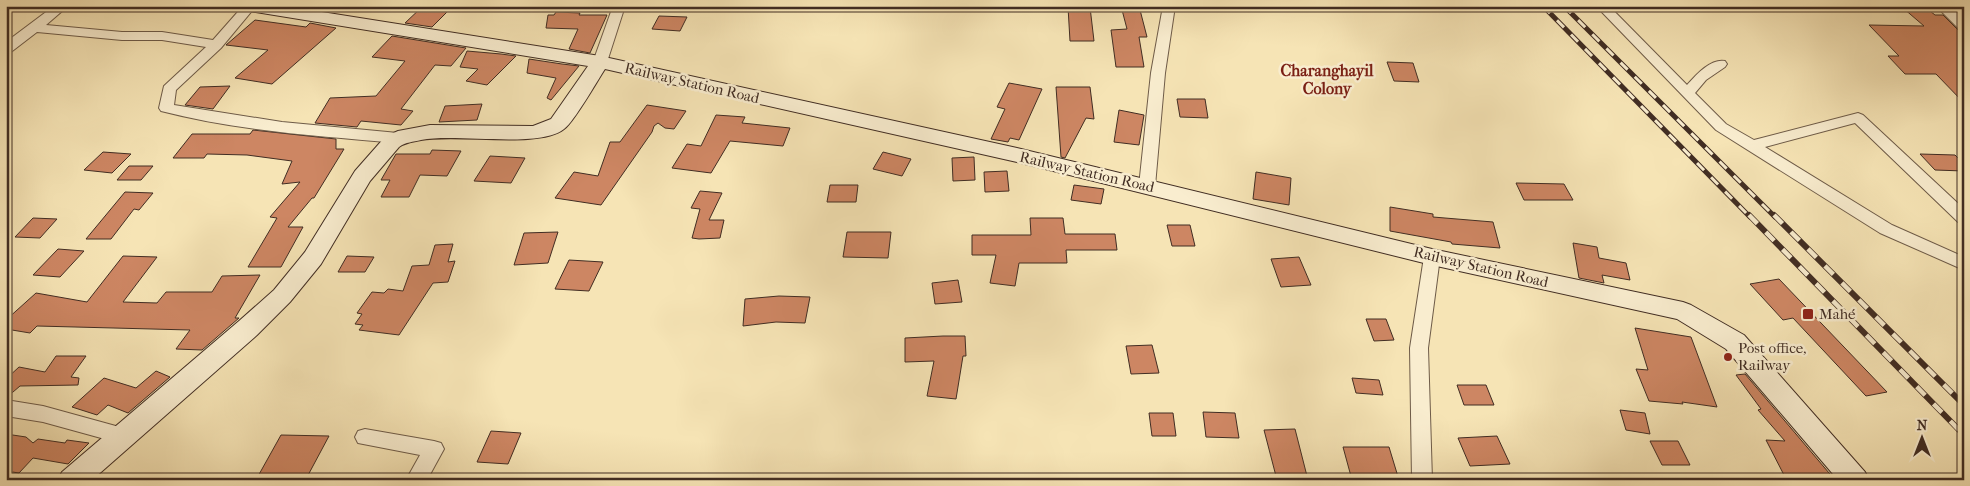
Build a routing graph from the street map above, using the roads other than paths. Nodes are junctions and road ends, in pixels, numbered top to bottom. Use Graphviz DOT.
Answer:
graph roads {
  1 [pos="62,6"];
  2 [pos="250,6"];
  3 [pos="619,6"];
  4 [pos="1169,6"];
  5 [pos="1602,6"];
  6 [pos="1942,6"];
  7 [pos="1948,6"];
  8 [pos="1964,8"];
  9 [pos="1964,26"];
  10 [pos="34,28"];
  11 [pos="216,45"];
  12 [pos="6,49"];
  13 [pos="600,62"];
  14 [pos="1720,64"];
  15 [pos="1687,94"];
  16 [pos="398,138"];
  17 [pos="1751,146"];
  18 [pos="1147,186"];
  19 [pos="1964,218"];
  20 [pos="1432,257"];
  21 [pos="1964,264"];
  22 [pos="6,408"];
  23 [pos="123,436"];
  24 [pos="365,437"];
  25 [pos="72,480"];
  26 [pos="416,480"];
  27 [pos="1422,480"];
  28 [pos="1855,480"];
  1 -- 10 [label="street"];
  2 -- 11 [label="street"];
  2 -- 13 [label="street, Railway Station Road"];
  3 -- 13 [label="street"];
  4 -- 18 [label="street"];
  5 -- 15 [label="street"];
  6 -- 9 [label="street"];
  7 -- 8 [label="street"];
  10 -- 11 [label="street"];
  10 -- 12 [label="street"];
  11 -- 16 [label="street"];
  13 -- 16 [label="street"];
  13 -- 18 [label="street, Railway Station Road"];
  14 -- 15 [label="street"];
  15 -- 17 [label="street"];
  16 -- 23 [label="street"];
  17 -- 19 [label="street"];
  17 -- 21 [label="street"];
  18 -- 20 [label="street, Railway Station Road"];
  20 -- 27 [label="street"];
  20 -- 28 [label="street, Railway Station Road"];
  22 -- 23 [label="street"];
  23 -- 25 [label="street"];
  24 -- 26 [label="street"];
}
